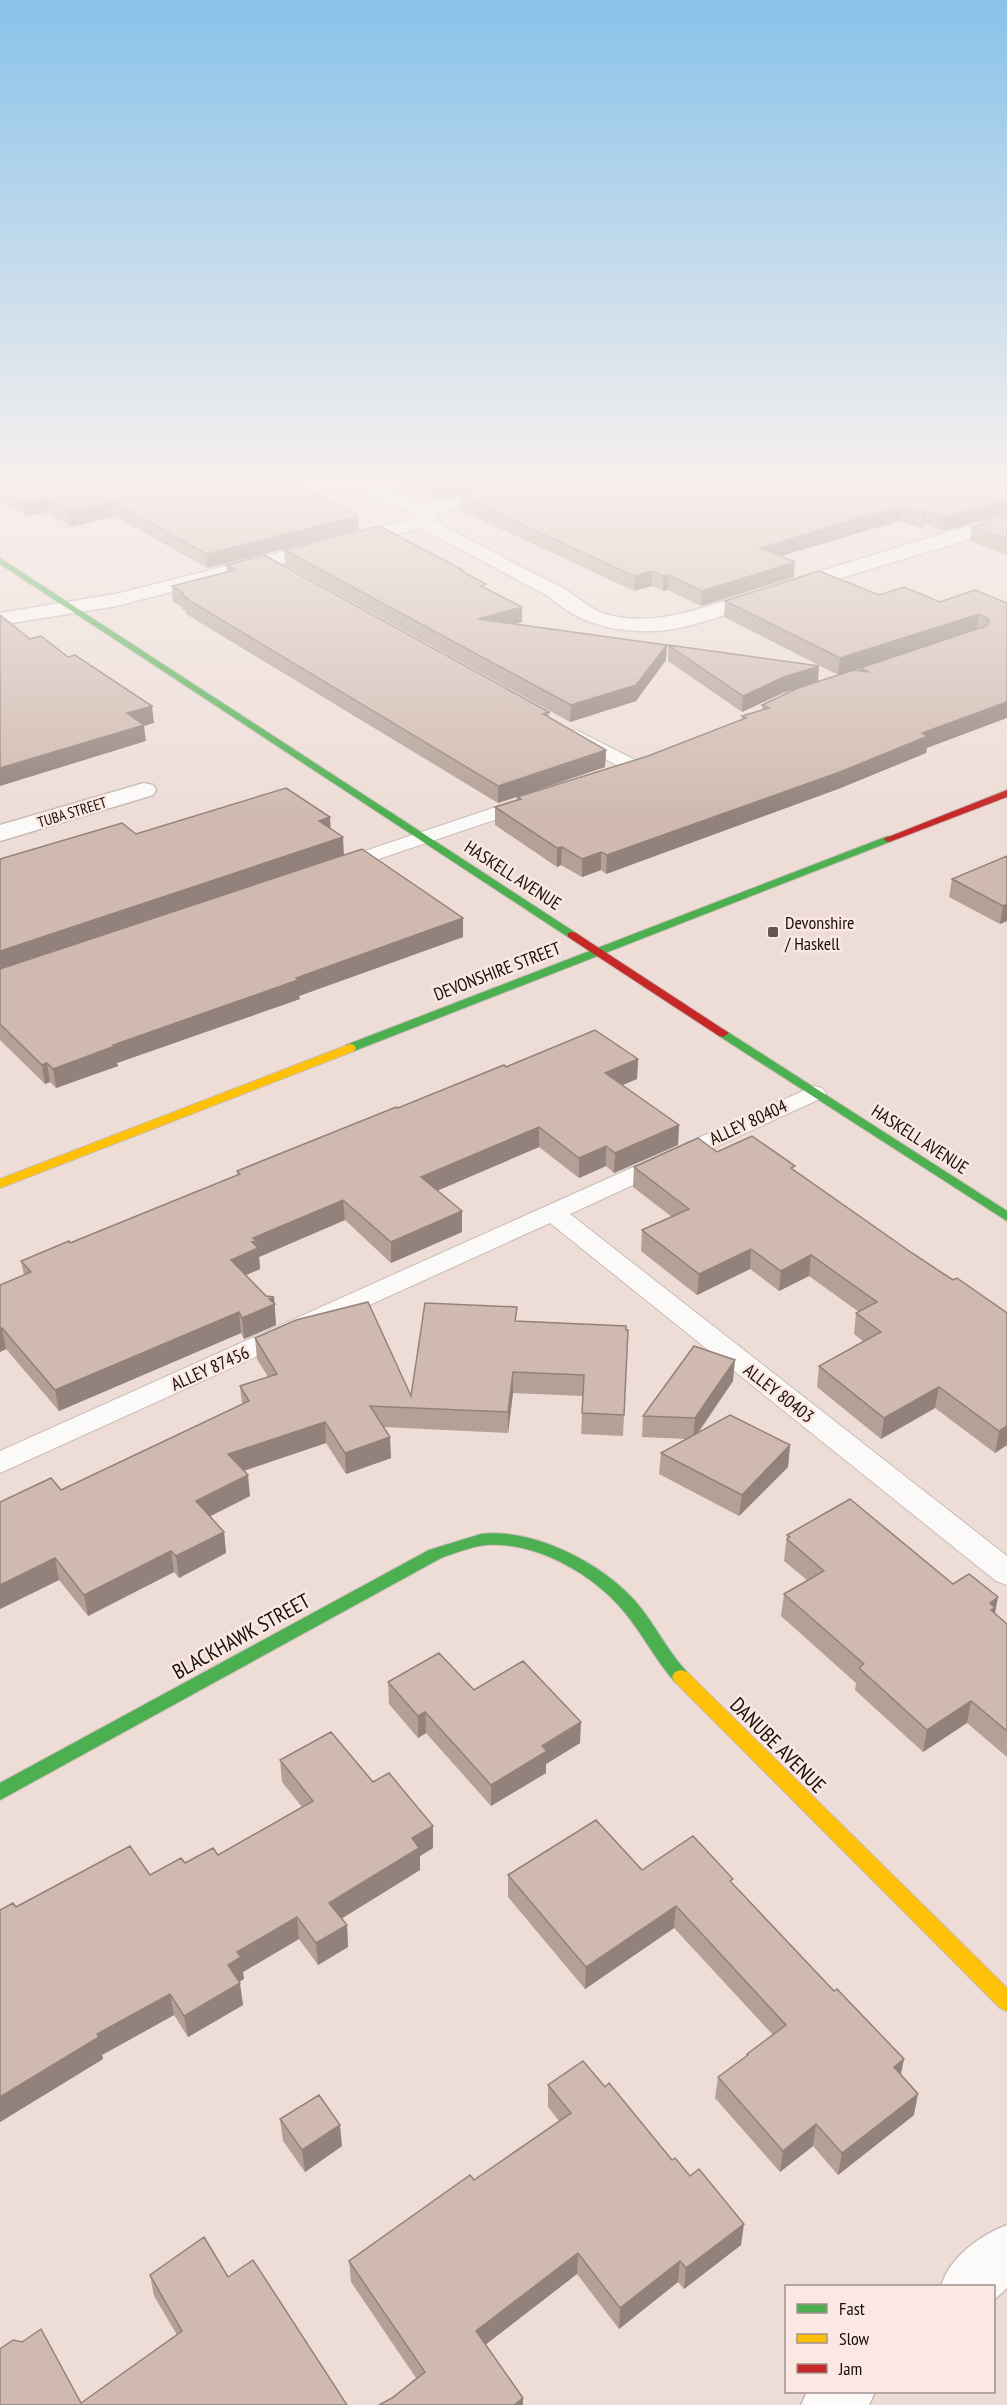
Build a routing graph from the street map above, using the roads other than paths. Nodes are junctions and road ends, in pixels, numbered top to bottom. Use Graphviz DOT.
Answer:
graph roads {
  1 [pos="48,591"];
  2 [pos="151,591"];
  3 [pos="554,591"];
  4 [pos="776,591"];
  5 [pos="70,606"];
  6 [pos="0,619"];
  7 [pos="562,727"];
  8 [pos="655,760"];
  9 [pos="634,767"];
  10 [pos="612,774"];
  11 [pos="144,790"];
  12 [pos="1007,793"];
  13 [pos="545,797"];
  14 [pos="0,833"];
  15 [pos="424,838"];
  16 [pos="323,872"];
  17 [pos="596,951"];
  18 [pos="813,1093"];
  19 [pos="0,1184"];
  20 [pos="552,1212"];
  21 [pos="1007,1217"];
  22 [pos="0,1463"];
  23 [pos="510,1541"];
  24 [pos="1007,1573"];
  25 [pos="0,1792"];
  26 [pos="1007,2002"];
  27 [pos="1007,2253"];
  28 [pos="969,2285"];
  29 [pos="844,2393"];
  30 [pos="830,2405"];
  1 -- 5 [label="main road, HASKELL AVENUE"];
  2 -- 5 [label="street"];
  3 -- 4 [label="street"];
  5 -- 6 [label="street"];
  5 -- 15 [label="main road, HASKELL AVENUE"];
  7 -- 9 [label="lane"];
  8 -- 9 [label="lane"];
  9 -- 10 [label="lane"];
  11 -- 14 [label="street, TUBA STREET"];
  12 -- 17 [label="main road, DEVONSHIRE STREET"];
  13 -- 15 [label="lane"];
  15 -- 16 [label="lane"];
  15 -- 17 [label="main road, HASKELL AVENUE"];
  17 -- 18 [label="main road, HASKELL AVENUE"];
  17 -- 19 [label="main road, DEVONSHIRE STREET"];
  18 -- 20 [label="lane, ALLEY 80404"];
  18 -- 21 [label="main road, HASKELL AVENUE"];
  20 -- 22 [label="lane, ALLEY 87456"];
  20 -- 24 [label="lane, ALLEY 80403"];
  23 -- 25 [label="main road, BLACKHAWK STREET"];
  23 -- 26 [label="main road, DANUBE AVENUE"];
  27 -- 28 [label="street"];
  29 -- 30 [label="street"];
}
